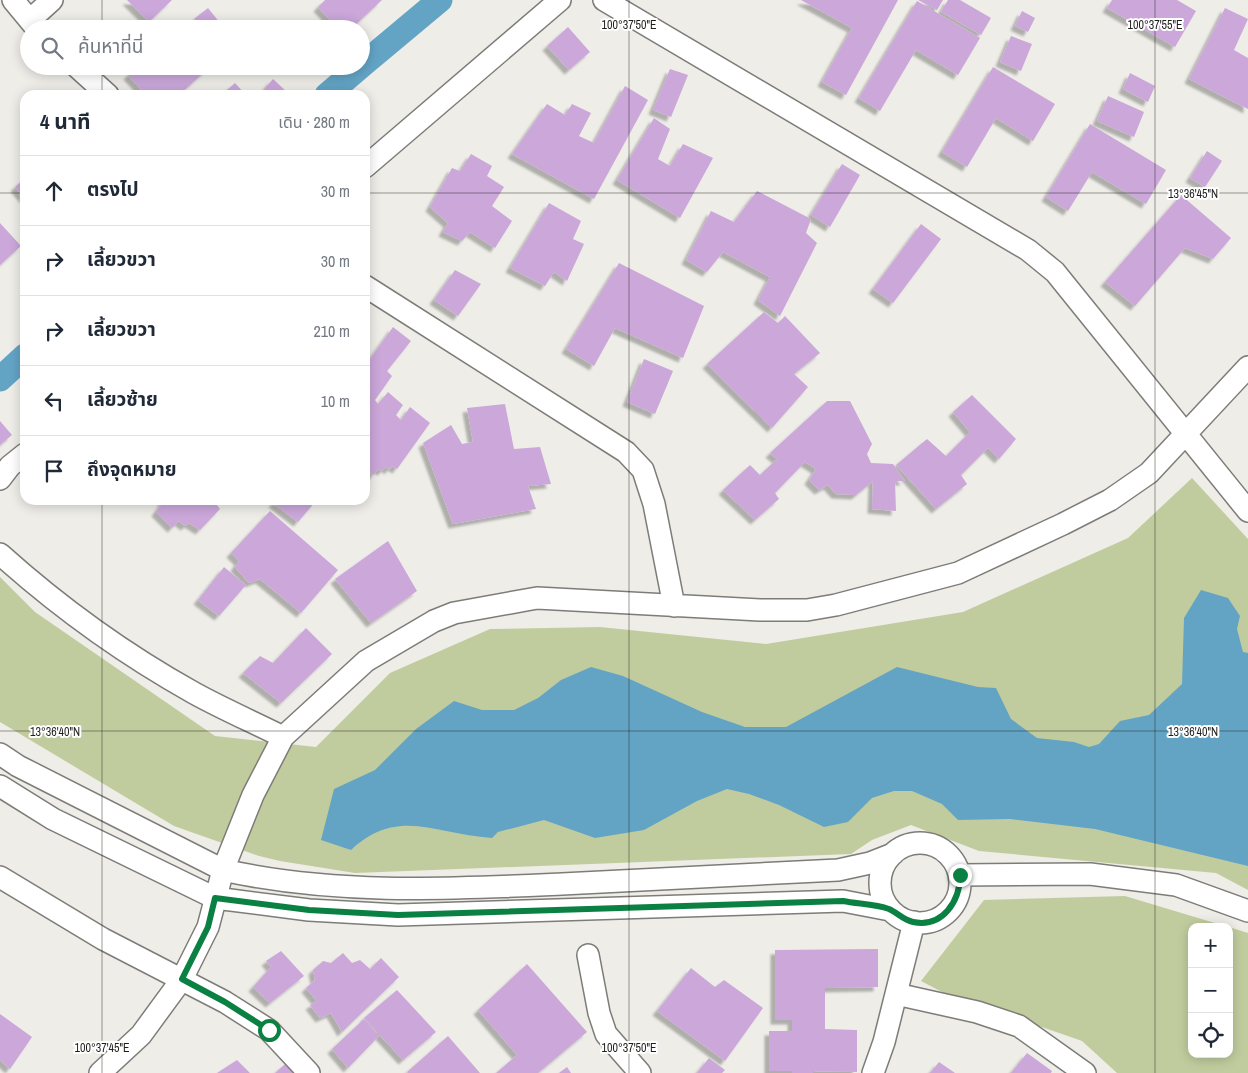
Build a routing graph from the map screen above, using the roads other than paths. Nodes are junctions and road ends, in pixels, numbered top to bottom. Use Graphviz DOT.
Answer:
graph roads {
  1 [pos="13,0"];
  2 [pos="52,0"];
  3 [pos="560,0"];
  4 [pos="604,0"];
  5 [pos="30,20"];
  6 [pos="36,20"];
  7 [pos="86,75"];
  8 [pos="102,90"];
  9 [pos="370,164"];
  10 [pos="370,289"];
  11 [pos="1248,367"];
  12 [pos="1186,435"];
  13 [pos="20,458"];
  14 [pos="0,479"];
  15 [pos="1248,510"];
  16 [pos="0,554"];
  17 [pos="674,606"];
  18 [pos="283,737"];
  19 [pos="0,754"];
  20 [pos="0,786"];
  21 [pos="893,854"];
  22 [pos="223,870"];
  23 [pos="960,875"];
  24 [pos="0,877"];
  25 [pos="215,898"];
  26 [pos="890,910"];
  27 [pos="1248,911"];
  28 [pos="914,922"];
  29 [pos="588,955"];
  30 [pos="182,979"];
  31 [pos="896,994"];
  32 [pos="100,1073"];
  33 [pos="309,1073"];
  34 [pos="640,1073"];
  35 [pos="874,1073"];
  36 [pos="1086,1073"];
  1 -- 5 [label="street"];
  2 -- 6 [label="street"];
  3 -- 9 [label="street"];
  4 -- 12 [label="street"];
  7 -- 8 [label="street"];
  10 -- 17 [label="street"];
  11 -- 12 [label="street"];
  12 -- 15 [label="street"];
  12 -- 17 [label="street"];
  13 -- 14 [label="street"];
  16 -- 18 [label="street"];
  17 -- 18 [label="street"];
  18 -- 22 [label="street"];
  19 -- 22 [label="street"];
  20 -- 25 [label="street"];
  21 -- 22 [label="street"];
  21 -- 23 [label="street"];
  21 -- 26 [label="street"];
  22 -- 25 [label="street"];
  23 -- 27 [label="street"];
  23 -- 28 [label="street"];
  24 -- 30 [label="street"];
  25 -- 26 [label="street"];
  25 -- 30 [label="street"];
  26 -- 28 [label="street"];
  28 -- 31 [label="street"];
  29 -- 34 [label="street"];
  30 -- 32 [label="street"];
  30 -- 33 [label="street"];
  31 -- 35 [label="street"];
  31 -- 36 [label="street"];
}
